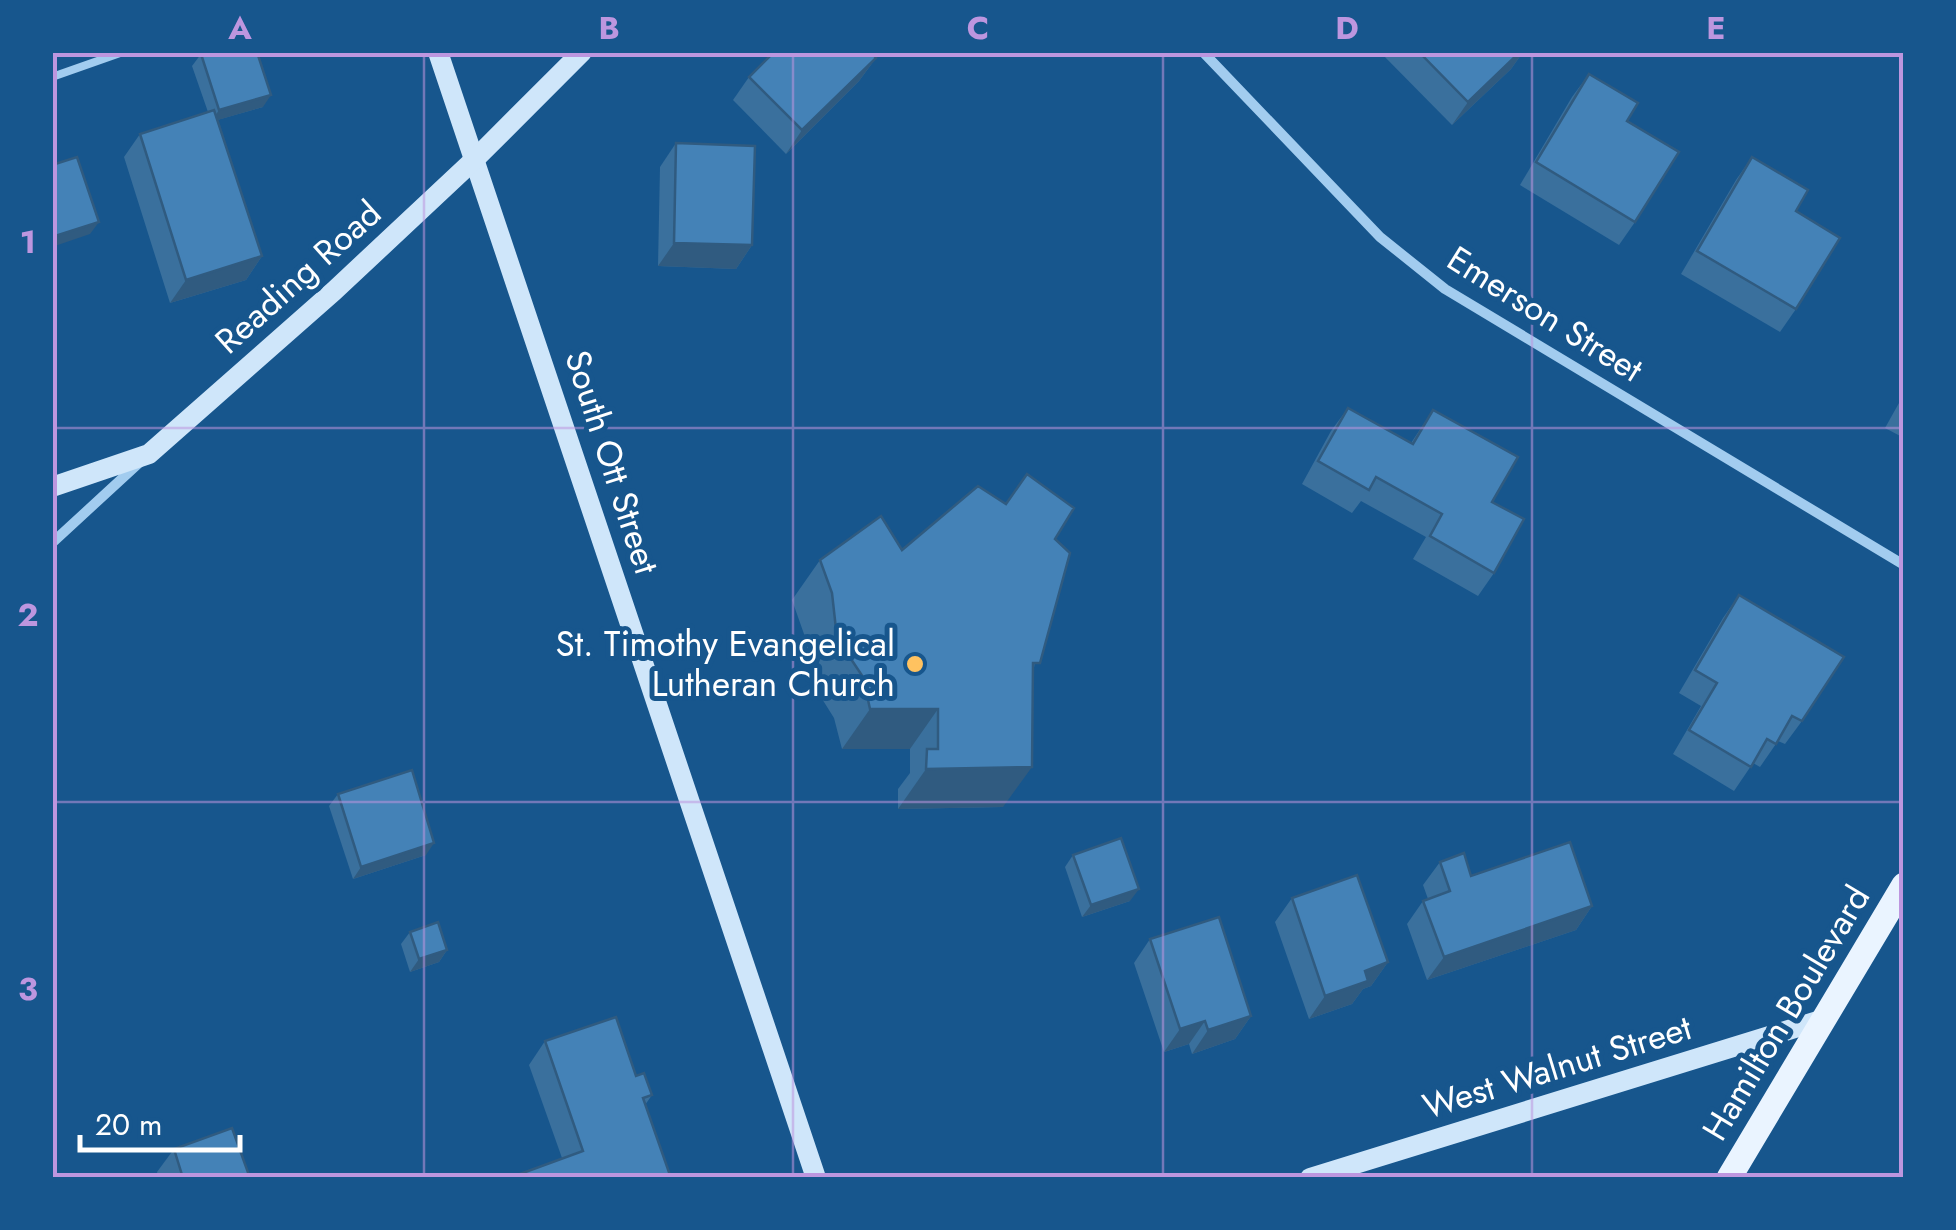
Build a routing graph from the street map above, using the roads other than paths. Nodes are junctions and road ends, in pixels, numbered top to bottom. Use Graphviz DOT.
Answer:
graph roads {
  1 [pos="123,52"];
  2 [pos="438,52"];
  3 [pos="582,52"];
  4 [pos="1203,52"];
  5 [pos="53,77"];
  6 [pos="476,158"];
  7 [pos="150,454"];
  8 [pos="52,486"];
  9 [pos="52,542"];
  10 [pos="1904,565"];
  11 [pos="1904,885"];
  12 [pos="1824,1018"];
  13 [pos="816,1178"];
  14 [pos="1310,1178"];
  15 [pos="1729,1178"];
  1 -- 5 [label="lane"];
  2 -- 6 [label="street, South Ott Street"];
  3 -- 6 [label="street, Reading Road"];
  4 -- 10 [label="street, Emerson Street"];
  6 -- 7 [label="street, Reading Road"];
  6 -- 13 [label="street, South Ott Street"];
  7 -- 8 [label="street"];
  7 -- 9 [label="street, Reading Road"];
  11 -- 12 [label="main road, Hamilton Boulevard"];
  12 -- 14 [label="street, West Walnut Street"];
  12 -- 15 [label="main road, Hamilton Boulevard"];
}
